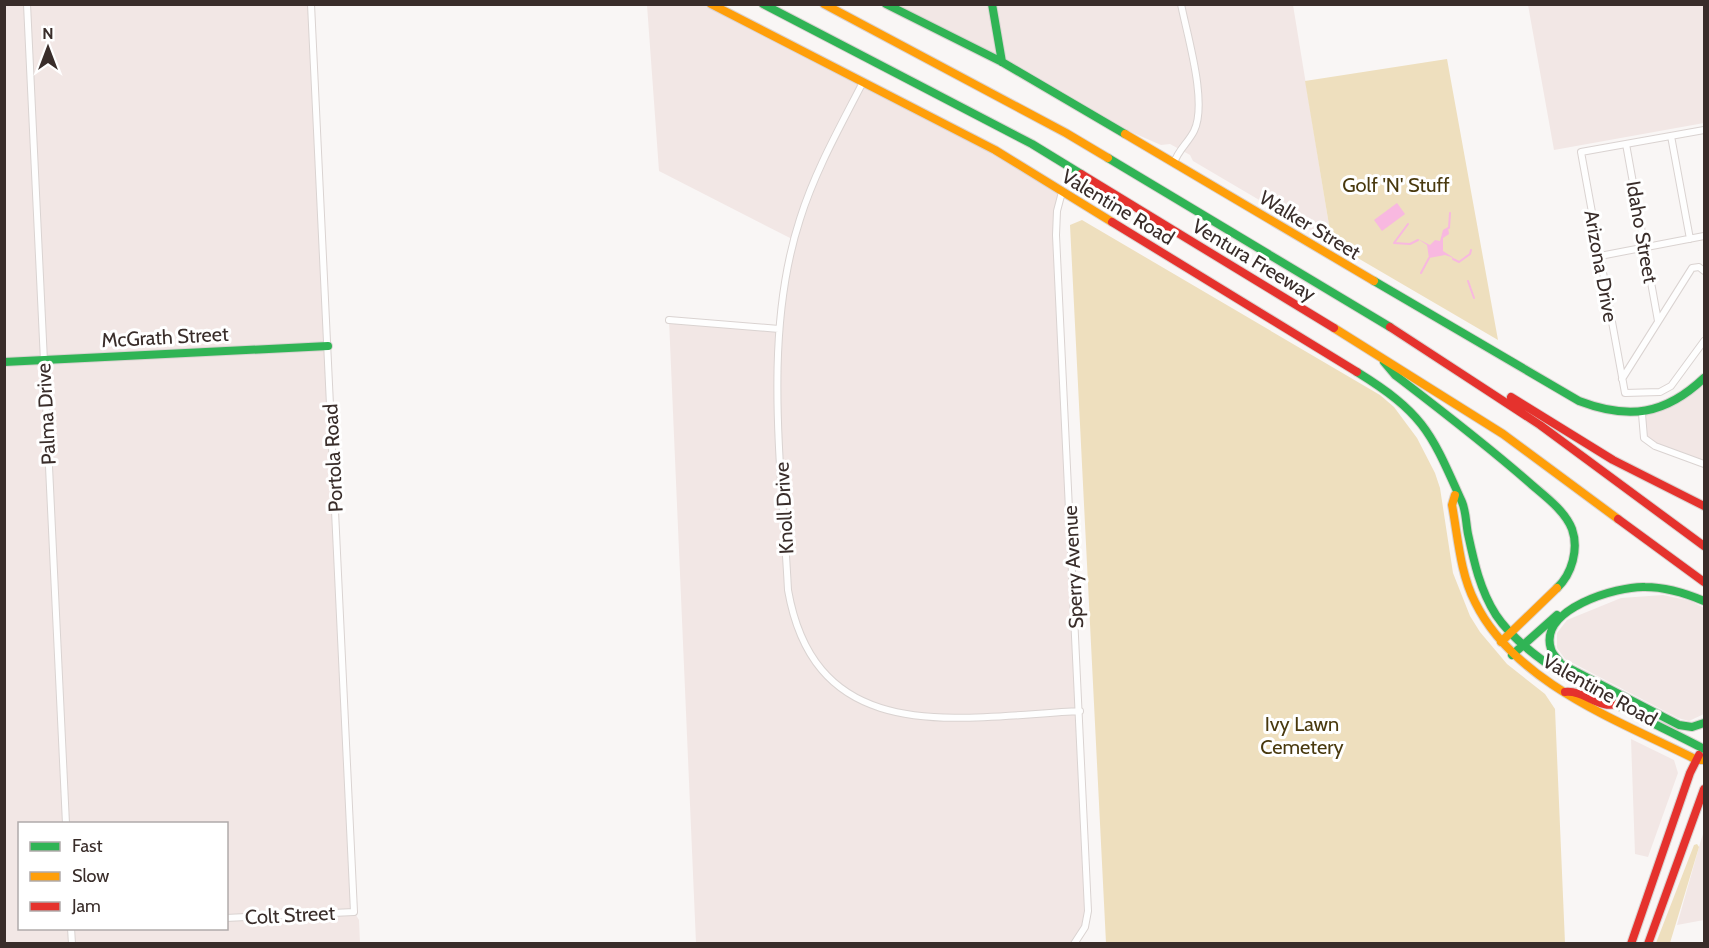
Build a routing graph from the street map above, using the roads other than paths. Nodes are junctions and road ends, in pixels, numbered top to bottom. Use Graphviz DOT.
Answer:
graph roads {
  1 [pos="27,4"];
  2 [pos="310,4"];
  3 [pos="711,4"];
  4 [pos="763,4"];
  5 [pos="824,4"];
  6 [pos="886,4"];
  7 [pos="992,4"];
  8 [pos="1181,4"];
  9 [pos="1002,62"];
  10 [pos="862,82"];
  11 [pos="1704,130"];
  12 [pos="1671,136"];
  13 [pos="1626,144"];
  14 [pos="1174,163"];
  15 [pos="1062,192"];
  16 [pos="1704,236"];
  17 [pos="1690,239"];
  18 [pos="1645,248"];
  19 [pos="1600,256"];
  20 [pos="1704,271"];
  21 [pos="669,320"];
  22 [pos="1658,321"];
  23 [pos="779,329"];
  24 [pos="1409,339"];
  25 [pos="1704,341"];
  26 [pos="328,346"];
  27 [pos="1376,353"];
  28 [pos="44,360"];
  29 [pos="4,362"];
  30 [pos="1704,378"];
  31 [pos="1622,380"];
  32 [pos="1642,414"];
  33 [pos="1704,464"];
  34 [pos="1455,495"];
  35 [pos="1704,506"];
  36 [pos="1704,546"];
  37 [pos="1704,582"];
  38 [pos="1704,601"];
  39 [pos="1569,610"];
  40 [pos="1511,633"];
  41 [pos="1501,642"];
  42 [pos="1522,645"];
  43 [pos="1512,655"];
  44 [pos="1565,692"];
  45 [pos="1617,704"];
  46 [pos="1080,711"];
  47 [pos="1704,724"];
  48 [pos="1658,725"];
  49 [pos="1704,748"];
  50 [pos="1701,760"];
  51 [pos="1704,789"];
  52 [pos="66,822"];
  53 [pos="354,912"];
  54 [pos="228,918"];
  55 [pos="1076,942"];
  56 [pos="1631,944"];
  57 [pos="1648,944"];
  1 -- 28 [label="street, Palma Drive"];
  2 -- 26 [label="street, Portola Road"];
  3 -- 10 [label="main road, Valentine Road"];
  4 -- 27 [label="main road, Ventura Freeway"];
  5 -- 24 [label="main road, Ventura Freeway"];
  6 -- 9 [label="main road, Walker Street"];
  7 -- 9 [label="main road"];
  8 -- 14 [label="street"];
  9 -- 14 [label="main road, Walker Street"];
  10 -- 15 [label="main road, Valentine Road"];
  10 -- 23 [label="street, Knoll Drive"];
  11 -- 12 [label="street"];
  12 -- 13 [label="street"];
  12 -- 17 [label="street"];
  13 -- 18 [label="street, Idaho Street"];
  13 -- 19 [label="street, Arizona Drive"];
  14 -- 32 [label="main road, Walker Street"];
  15 -- 34 [label="main road, Valentine Road"];
  15 -- 46 [label="street, Sperry Avenue"];
  16 -- 17 [label="street"];
  17 -- 18 [label="street"];
  18 -- 19 [label="street"];
  18 -- 22 [label="street, Idaho Street"];
  19 -- 31 [label="street, Arizona Drive"];
  20 -- 22 [label="street"];
  21 -- 23 [label="street"];
  22 -- 31 [label="street"];
  23 -- 46 [label="street, Knoll Drive"];
  24 -- 35 [label="main road"];
  24 -- 36 [label="main road, Ventura Freeway"];
  25 -- 31 [label="street"];
  26 -- 28 [label="main road, McGrath Street"];
  26 -- 53 [label="street, Portola Road"];
  27 -- 37 [label="main road, Ventura Freeway"];
  27 -- 40 [label="main road"];
  28 -- 29 [label="main road, McGrath Street"];
  28 -- 52 [label="street, Palma Drive"];
  30 -- 32 [label="main road"];
  32 -- 33 [label="street"];
  34 -- 40 [label="main road, Valentine Road"];
  34 -- 41 [label="main road, Valentine Road"];
  38 -- 39 [label="main road"];
  39 -- 42 [label="main road"];
  39 -- 47 [label="main road"];
  40 -- 41 [label="main road"];
  40 -- 42 [label="main road, Valentine Road"];
  41 -- 43 [label="main road, Valentine Road"];
  42 -- 43 [label="main road"];
  42 -- 45 [label="main road, Valentine Road"];
  43 -- 44 [label="main road, Valentine Road"];
  44 -- 45 [label="main road"];
  44 -- 50 [label="main road, Valentine Road"];
  45 -- 48 [label="main road, Valentine Road"];
  46 -- 55 [label="street, Sperry Avenue"];
  47 -- 48 [label="main road"];
  48 -- 49 [label="main road, Valentine Road"];
  49 -- 50 [label="main road"];
  50 -- 56 [label="main road"];
  51 -- 57 [label="main road"];
  53 -- 54 [label="street, Colt Street"];
}
